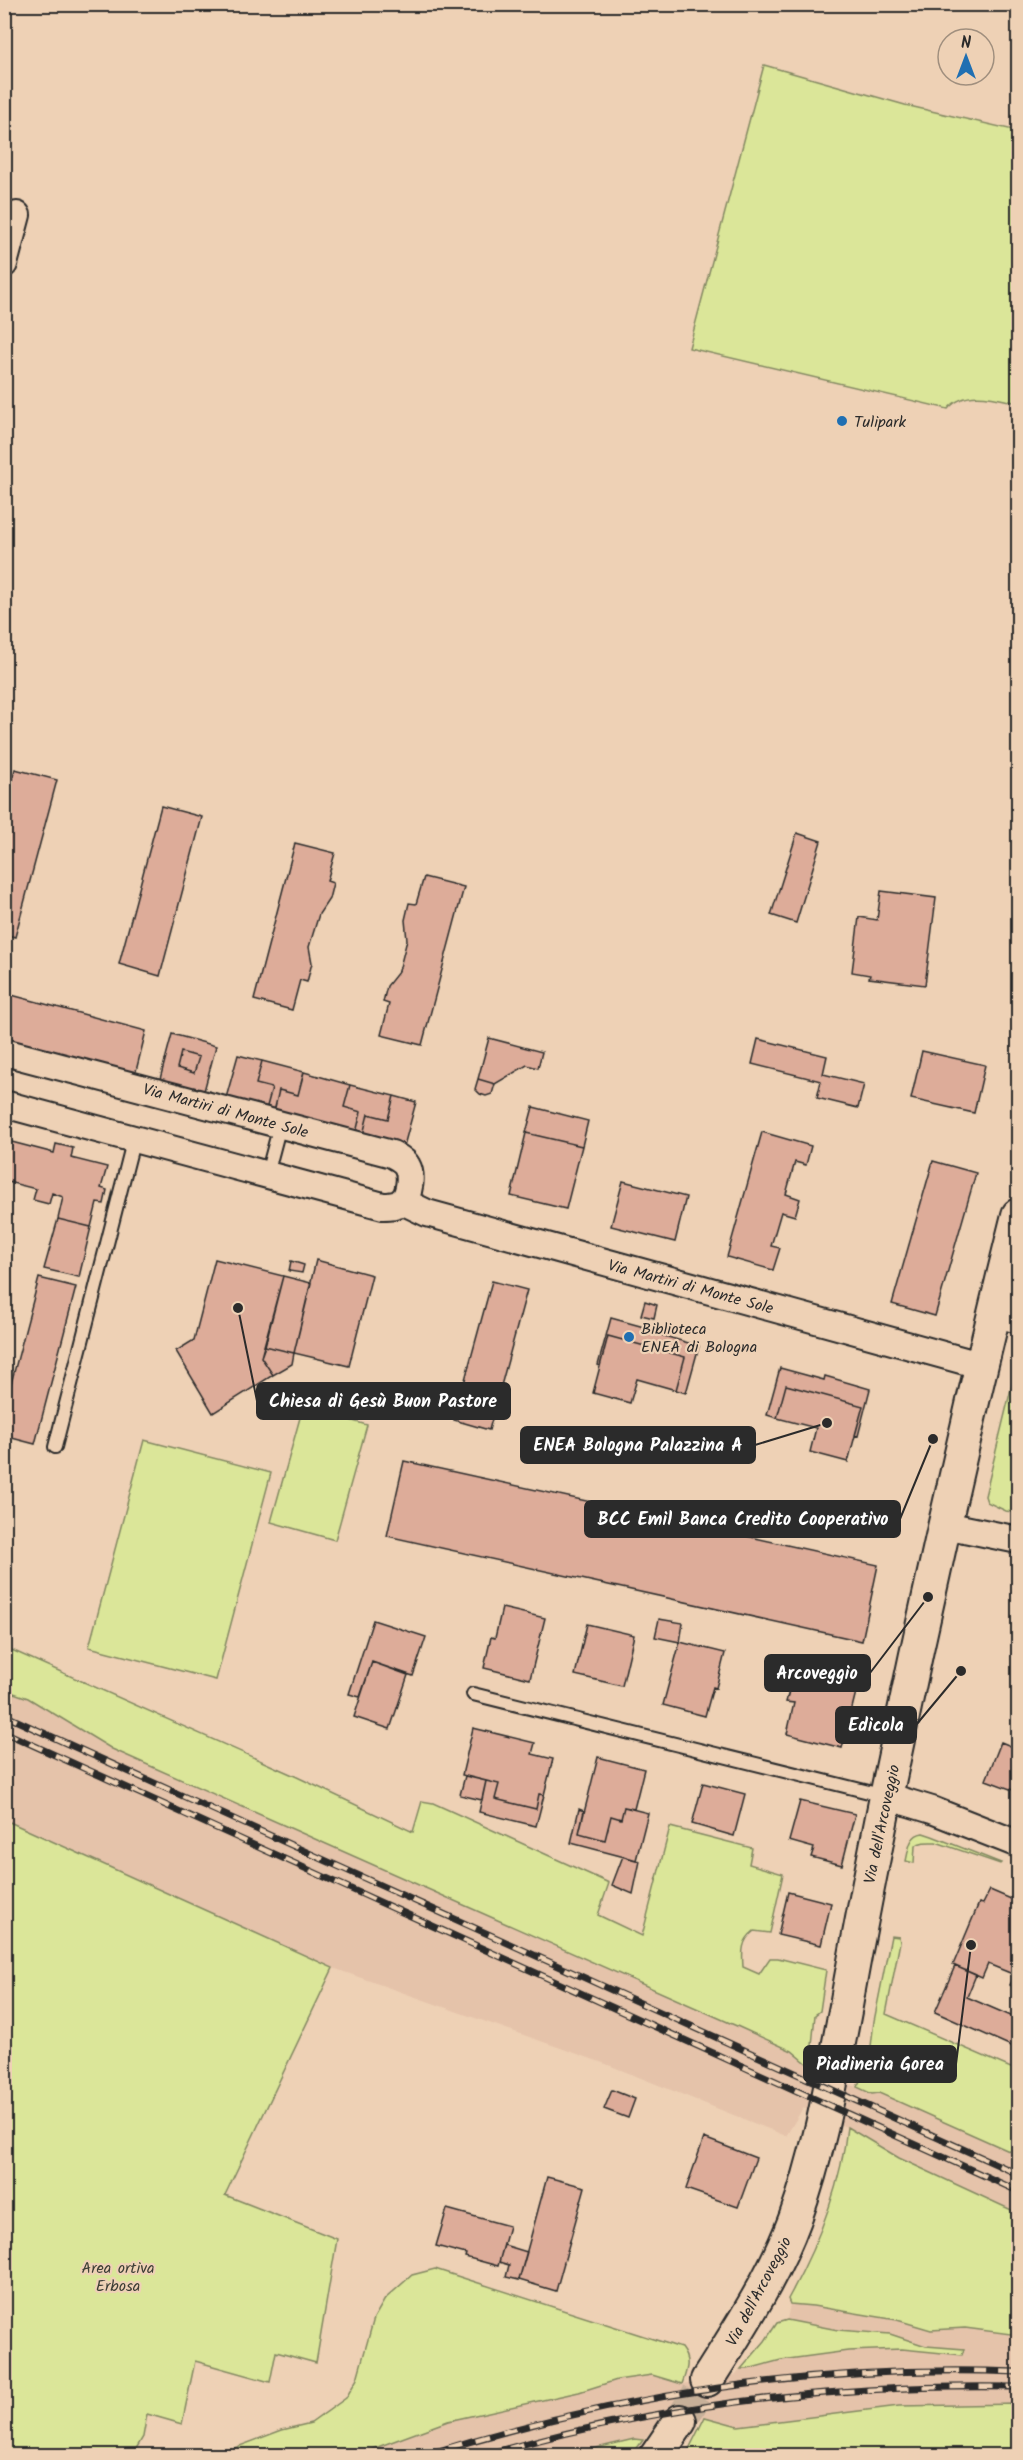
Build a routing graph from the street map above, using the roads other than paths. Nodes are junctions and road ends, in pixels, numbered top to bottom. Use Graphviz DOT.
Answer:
graph roads {
  1 [pos="17,215"];
  2 [pos="4,264"];
  3 [pos="4,1052"];
  4 [pos="4,1104"];
  5 [pos="280,1125"];
  6 [pos="135,1138"];
  7 [pos="267,1174"];
  8 [pos="402,1201"];
  9 [pos="1018,1215"];
  10 [pos="1007,1317"];
  11 [pos="983,1366"];
  12 [pos="55,1447"];
  13 [pos="945,1525"];
  14 [pos="1018,1540"];
  15 [pos="473,1694"];
  16 [pos="886,1796"];
  17 [pos="1018,1844"];
  18 [pos="707,2379"];
  19 [pos="680,2421"];
  20 [pos="656,2456"];
  1 -- 2 [label="street"];
  3 -- 5 [label="street, Via Martiri di Monte Sole"];
  4 -- 6 [label="street, Via Martiri di Monte Sole"];
  5 -- 7 [label="lane"];
  5 -- 8 [label="street, Via Martiri di Monte Sole"];
  6 -- 7 [label="street, Via Martiri di Monte Sole"];
  6 -- 12 [label="lane"];
  7 -- 8 [label="street, Via Martiri di Monte Sole"];
  8 -- 11 [label="street, Via Martiri di Monte Sole"];
  9 -- 10 [label="street, Via dell'Arcoveggio"];
  10 -- 11 [label="street, Via dell'Arcoveggio"];
  11 -- 13 [label="street, Via dell'Arcoveggio"];
  13 -- 14 [label="street"];
  13 -- 16 [label="street, Via dell'Arcoveggio"];
  15 -- 16 [label="lane"];
  16 -- 17 [label="street"];
  16 -- 18 [label="street, Via dell'Arcoveggio"];
  19 -- 20 [label="street"];
}
